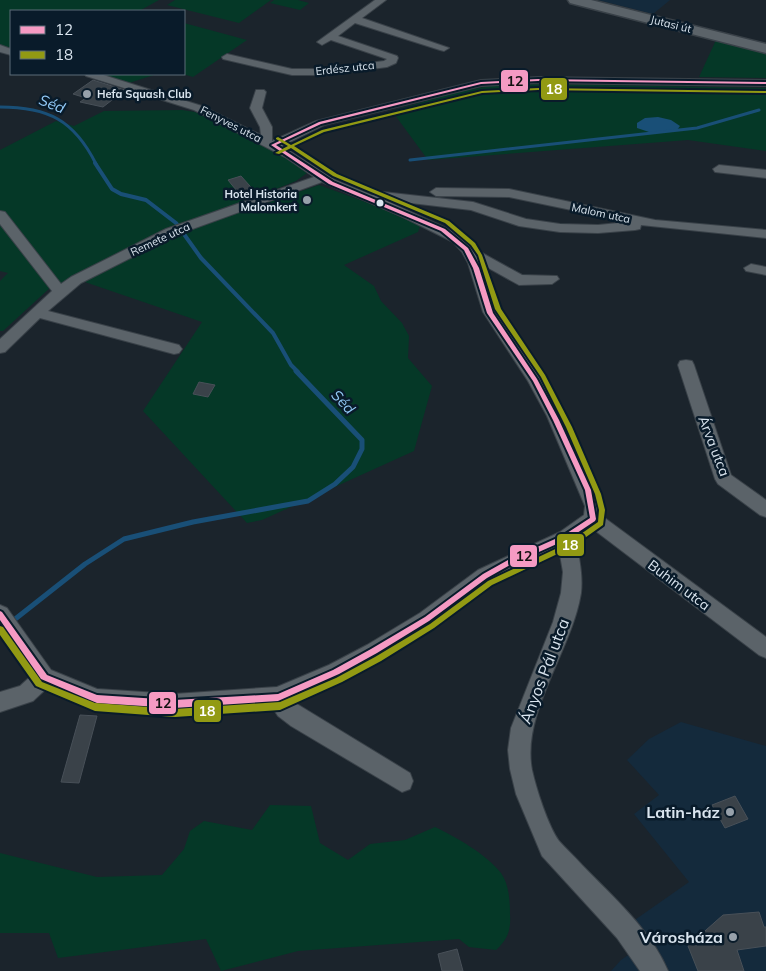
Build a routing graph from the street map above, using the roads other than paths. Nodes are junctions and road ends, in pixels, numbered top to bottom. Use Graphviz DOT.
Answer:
graph roads {
  1 [pos="380,0"];
  2 [pos="575,0"];
  3 [pos="353,19"];
  4 [pos="444,48"];
  5 [pos="766,49"];
  6 [pos="227,56"];
  7 [pos="94,75"];
  8 [pos="766,83"];
  9 [pos="260,92"];
  10 [pos="269,143"];
  11 [pos="719,169"];
  12 [pos="766,174"];
  13 [pos="321,178"];
  14 [pos="436,192"];
  15 [pos="370,199"];
  16 [pos="0,215"];
  17 [pos="655,224"];
  18 [pos="766,234"];
  19 [pos="469,252"];
  20 [pos="751,268"];
  21 [pos="766,271"];
  22 [pos="552,279"];
  23 [pos="63,289"];
  24 [pos="39,313"];
  25 [pos="0,348"];
  26 [pos="174,349"];
  27 [pos="686,365"];
  28 [pos="766,510"];
  29 [pos="593,519"];
  30 [pos="566,537"];
  31 [pos="6,622"];
  32 [pos="766,650"];
  33 [pos="44,677"];
  34 [pos="278,697"];
  35 [pos="0,702"];
  36 [pos="402,781"];
  37 [pos="655,971"];
  1 -- 3 [label="street, Erdész utca"];
  2 -- 5 [label="street, Jutasi út"];
  3 -- 4 [label="street"];
  3 -- 6 [label="street, Erdész utca"];
  7 -- 10 [label="street, Fenyves utca"];
  8 -- 10 [label="street"];
  9 -- 10 [label="street"];
  10 -- 13 [label="street, Fenyves utca"];
  11 -- 12 [label="street"];
  13 -- 15 [label="street, Fenyves utca"];
  13 -- 23 [label="street, Remete utca"];
  14 -- 17 [label="street, Malom utca"];
  15 -- 17 [label="street"];
  15 -- 19 [label="street, Fenyves utca"];
  16 -- 23 [label="street"];
  17 -- 18 [label="street, Malom utca"];
  19 -- 22 [label="street"];
  19 -- 29 [label="street, Fenyves utca"];
  20 -- 21 [label="street"];
  23 -- 24 [label="street, Remete utca"];
  24 -- 25 [label="street, Remete utca"];
  24 -- 26 [label="street"];
  27 -- 28 [label="street, Árva utca"];
  29 -- 30 [label="street"];
  29 -- 32 [label="street, Buhim utca"];
  30 -- 34 [label="street"];
  30 -- 37 [label="street, Ányos Pál utca"];
  31 -- 33 [label="street"];
  33 -- 34 [label="street"];
  33 -- 35 [label="street"];
  34 -- 36 [label="street"];
}
